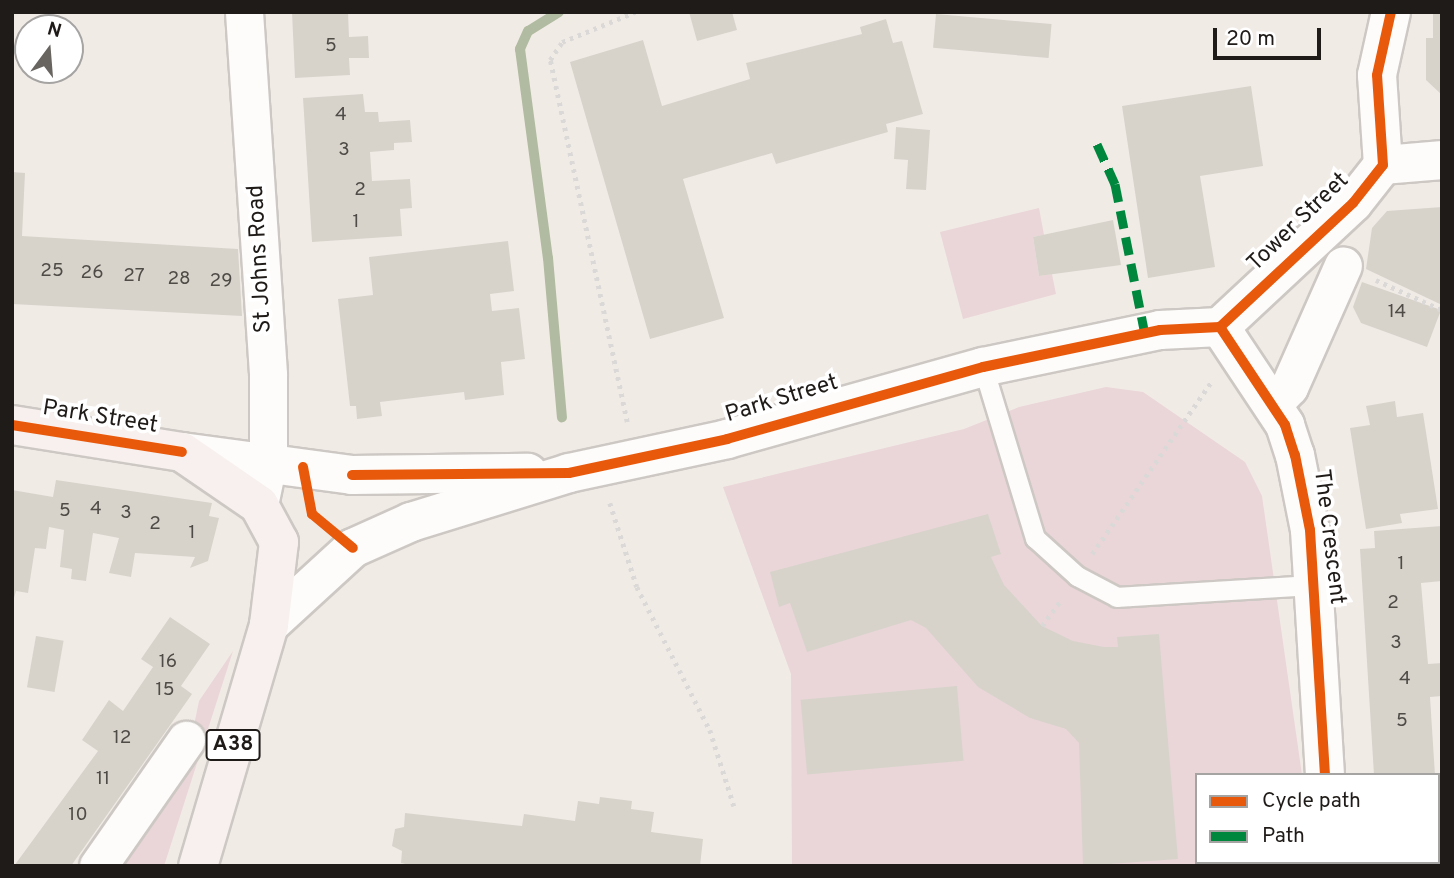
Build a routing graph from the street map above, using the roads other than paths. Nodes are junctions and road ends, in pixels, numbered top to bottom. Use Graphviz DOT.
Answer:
graph roads {
  1 [pos="244,12"];
  2 [pos="1391,12"];
  3 [pos="1442,160"];
  4 [pos="1383,165"];
  5 [pos="1343,265"];
  6 [pos="1227,338"];
  7 [pos="983,367"];
  8 [pos="1272,405"];
  9 [pos="12,425"];
  10 [pos="181,452"];
  11 [pos="268,462"];
  12 [pos="569,473"];
  13 [pos="259,505"];
  14 [pos="1315,585"];
  15 [pos="269,625"];
  16 [pos="186,740"];
  17 [pos="1325,773"];
  18 [pos="97,866"];
  19 [pos="198,866"];
  1 -- 11 [label="street, St Johns Road"];
  2 -- 4 [label="street"];
  3 -- 4 [label="street"];
  4 -- 6 [label="street, Tower Street"];
  5 -- 8 [label="street"];
  6 -- 7 [label="street, Park Street"];
  6 -- 8 [label="street, The Crescent"];
  7 -- 12 [label="street, Park Street"];
  7 -- 14 [label="lane"];
  8 -- 14 [label="street, The Crescent"];
  9 -- 10 [label="main road, Park Street / A38"];
  10 -- 11 [label="street, Park Street"];
  10 -- 13 [label="main road, A38"];
  11 -- 12 [label="street, Park Street"];
  11 -- 13 [label="street, St Johns Road"];
  12 -- 15 [label="street, Park Street"];
  13 -- 15 [label="main road, A38"];
  14 -- 17 [label="street, The Crescent"];
  15 -- 19 [label="main road, A38"];
  16 -- 18 [label="street"];
}
